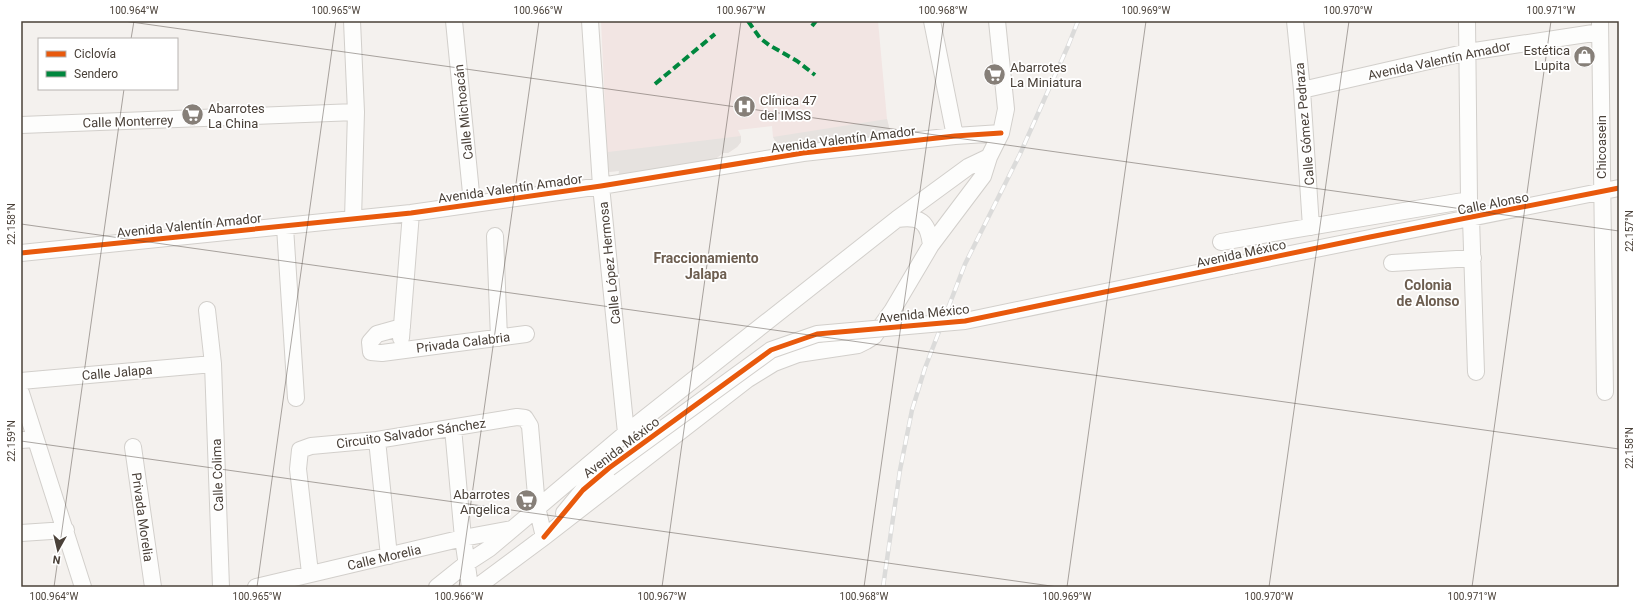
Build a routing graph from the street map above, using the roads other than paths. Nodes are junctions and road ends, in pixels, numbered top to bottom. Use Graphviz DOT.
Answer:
graph roads {
  1 [pos="352,21"];
  2 [pos="454,21"];
  3 [pos="590,21"];
  4 [pos="932,21"];
  5 [pos="997,21"];
  6 [pos="1295,21"];
  7 [pos="1467,21"];
  8 [pos="1600,26"];
  9 [pos="1468,52"];
  10 [pos="1302,90"];
  11 [pos="356,112"];
  12 [pos="21,125"];
  13 [pos="1001,133"];
  14 [pos="955,136"];
  15 [pos="989,157"];
  16 [pos="601,186"];
  17 [pos="1619,188"];
  18 [pos="1601,192"];
  19 [pos="1469,200"];
  20 [pos="472,204"];
  21 [pos="410,214"];
  22 [pos="1472,218"];
  23 [pos="354,219"];
  24 [pos="897,219"];
  25 [pos="285,227"];
  26 [pos="1311,228"];
  27 [pos="495,236"];
  28 [pos="1370,237"];
  29 [pos="1221,242"];
  30 [pos="931,245"];
  31 [pos="21,253"];
  32 [pos="1473,258"];
  33 [pos="1392,263"];
  34 [pos="207,310"];
  35 [pos="402,327"];
  36 [pos="526,334"];
  37 [pos="499,338"];
  38 [pos="400,350"];
  39 [pos="213,364"];
  40 [pos="1476,372"];
  41 [pos="21,381"];
  42 [pos="1605,392"];
  43 [pos="21,393"];
  44 [pos="296,398"];
  45 [pos="453,428"];
  46 [pos="626,433"];
  47 [pos="28,439"];
  48 [pos="377,440"];
  49 [pos="133,447"];
  50 [pos="583,490"];
  51 [pos="538,507"];
  52 [pos="512,529"];
  53 [pos="66,530"];
  54 [pos="21,534"];
  55 [pos="544,537"];
  56 [pos="463,538"];
  57 [pos="389,556"];
  58 [pos="467,563"];
  59 [pos="310,573"];
  60 [pos="83,587"];
  61 [pos="153,587"];
  62 [pos="221,587"];
  63 [pos="256,587"];
  64 [pos="437,587"];
  65 [pos="470,587"];
  66 [pos="477,587"];
  1 -- 11 [label="street"];
  2 -- 20 [label="street, Calle Michoacán"];
  3 -- 16 [label="street, Calle López Hermosa"];
  4 -- 14 [label="street"];
  5 -- 13 [label="street, Avenida México"];
  6 -- 10 [label="street, Calle Gómez Pedraza"];
  7 -- 9 [label="street"];
  8 -- 9 [label="street, Avenida Valentín Amador"];
  8 -- 18 [label="street, Chicoasein"];
  9 -- 10 [label="street, Avenida Valentín Amador"];
  9 -- 19 [label="street"];
  10 -- 26 [label="street, Calle Gómez Pedraza"];
  11 -- 12 [label="street, Calle Monterrey"];
  11 -- 23 [label="street"];
  13 -- 14 [label="street, Avenida Valentín Amador"];
  13 -- 15 [label="street, Avenida México"];
  14 -- 16 [label="street, Avenida Valentín Amador"];
  15 -- 24 [label="street, Avenida México"];
  15 -- 30 [label="street, Avenida México"];
  16 -- 20 [label="street, Avenida Valentín Amador"];
  16 -- 46 [label="street, Calle López Hermosa"];
  17 -- 18 [label="street, Calle Alonso"];
  18 -- 22 [label="street, Calle Alonso"];
  18 -- 42 [label="street, Chicoasein"];
  19 -- 22 [label="street"];
  19 -- 26 [label="street, Calle Alonso"];
  20 -- 21 [label="street, Avenida Valentín Amador"];
  21 -- 23 [label="street, Avenida Valentín Amador"];
  21 -- 35 [label="street, Privada Calabria"];
  22 -- 28 [label="street, Calle Alonso"];
  22 -- 32 [label="street"];
  23 -- 25 [label="street, Avenida Valentín Amador"];
  24 -- 30 [label="street"];
  24 -- 46 [label="street, Avenida México"];
  25 -- 31 [label="street, Avenida Valentín Amador"];
  25 -- 44 [label="street"];
  26 -- 29 [label="street, Calle Alonso"];
  27 -- 37 [label="street"];
  28 -- 50 [label="street, Avenida México, bridge"];
  30 -- 55 [label="street, Avenida México"];
  32 -- 33 [label="street"];
  32 -- 40 [label="street"];
  34 -- 39 [label="street, Calle Colima"];
  35 -- 38 [label="street, Privada Calabria"];
  35 -- 38 [label="street, Privada Calabria"];
  36 -- 37 [label="street, Privada Calabria"];
  37 -- 38 [label="street, Privada Calabria"];
  39 -- 41 [label="street, Calle Jalapa"];
  39 -- 62 [label="street, Calle Colima"];
  43 -- 47 [label="street"];
  45 -- 48 [label="street, Circuito Salvador Sánchez"];
  45 -- 51 [label="street, Circuito Salvador Sánchez"];
  45 -- 56 [label="street"];
  46 -- 51 [label="street, Avenida México"];
  47 -- 53 [label="street"];
  48 -- 57 [label="street"];
  48 -- 59 [label="street, Circuito Salvador Sánchez"];
  49 -- 61 [label="street, Privada Morelia"];
  50 -- 51 [label="street, Avenida México"];
  50 -- 55 [label="street, Avenida México"];
  51 -- 52 [label="street, Avenida México"];
  51 -- 55 [label="street, Circuito Salvador Sánchez"];
  52 -- 56 [label="street, Calle Morelia"];
  52 -- 58 [label="street, Avenida México"];
  53 -- 54 [label="street"];
  53 -- 60 [label="street"];
  55 -- 66 [label="street, Avenida México"];
  56 -- 57 [label="street, Calle Morelia"];
  56 -- 58 [label="street"];
  57 -- 59 [label="street, Calle Morelia"];
  58 -- 64 [label="street, Avenida México"];
  58 -- 65 [label="street"];
  59 -- 63 [label="street, Calle Morelia"];
}
